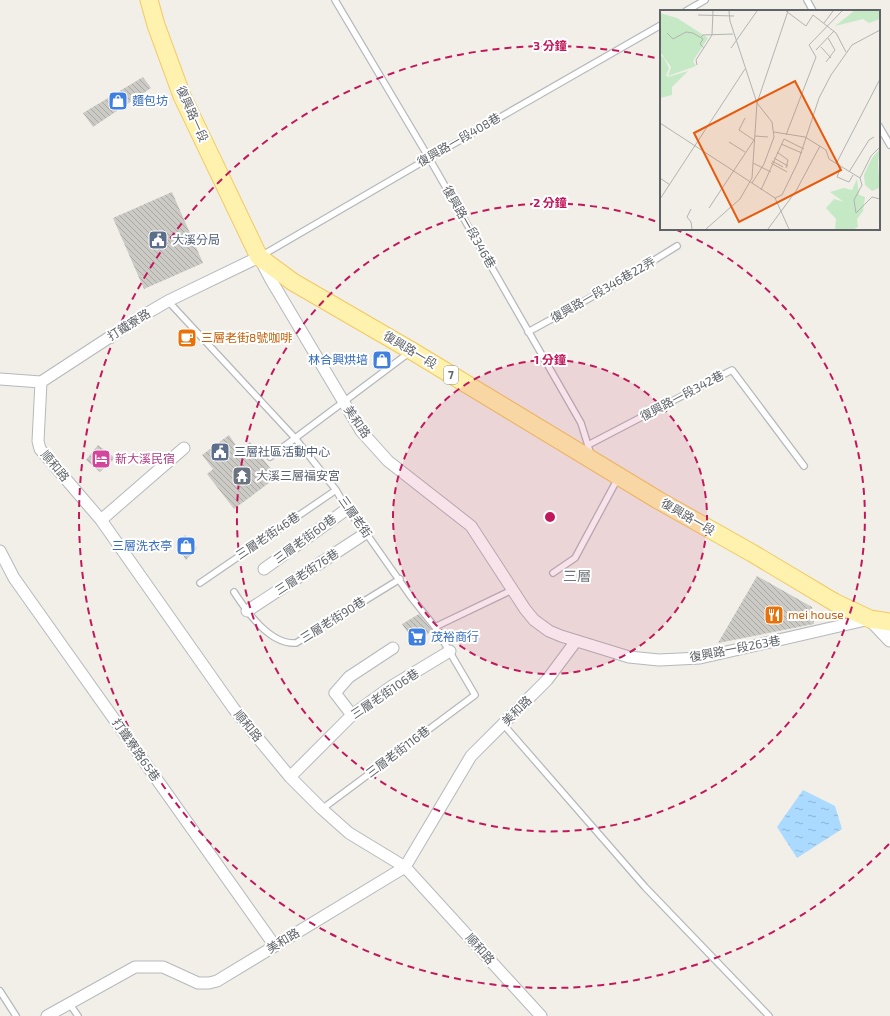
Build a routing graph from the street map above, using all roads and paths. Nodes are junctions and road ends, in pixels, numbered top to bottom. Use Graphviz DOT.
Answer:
graph roads {
  1 [pos="149,0"];
  2 [pos="335,0"];
  3 [pos="705,0"];
  4 [pos="807,0"];
  5 [pos="688,10"];
  6 [pos="812,10"];
  7 [pos="660,26"];
  8 [pos="880,128"];
  9 [pos="890,145"];
  10 [pos="429,158"];
  11 [pos="677,246"];
  12 [pos="259,257"];
  13 [pos="168,301"];
  14 [pos="528,332"];
  15 [pos="412,351"];
  16 [pos="0,380"];
  17 [pos="41,382"];
  18 [pos="343,402"];
  19 [pos="295,438"];
  20 [pos="184,448"];
  21 [pos="590,452"];
  22 [pos="270,457"];
  23 [pos="804,466"];
  24 [pos="619,476"];
  25 [pos="336,490"];
  26 [pos="347,509"];
  27 [pos="101,520"];
  28 [pos="366,533"];
  29 [pos="0,551"];
  30 [pos="264,569"];
  31 [pos="553,573"];
  32 [pos="400,579"];
  33 [pos="200,583"];
  34 [pos="512,590"];
  35 [pos="234,592"];
  36 [pos="247,611"];
  37 [pos="870,619"];
  38 [pos="890,622"];
  39 [pos="436,627"];
  40 [pos="890,640"];
  41 [pos="576,641"];
  42 [pos="393,648"];
  43 [pos="450,651"];
  44 [pos="475,695"];
  45 [pos="352,715"];
  46 [pos="503,724"];
  47 [pos="290,777"];
  48 [pos="322,809"];
  49 [pos="405,867"];
  50 [pos="275,946"];
  51 [pos="0,991"];
  52 [pos="69,1003"];
  53 [pos="16,1016"];
  54 [pos="47,1016"];
  55 [pos="78,1016"];
  56 [pos="540,1016"];
  57 [pos="769,1016"];
  1 -- 12 [label="main road, 復興路一段 / 7"];
  2 -- 10 [label="lane, 復興路一段346巷"];
  3 -- 5 [label="lane"];
  4 -- 6 [label="lane"];
  7 -- 10 [label="lane, 復興路一段408巷"];
  8 -- 9 [label="lane"];
  10 -- 12 [label="lane, 復興路一段408巷"];
  10 -- 14 [label="lane, 復興路一段346巷"];
  11 -- 14 [label="lane, 復興路一段346巷22弄"];
  12 -- 13 [label="street, 打鐵寮路"];
  12 -- 15 [label="main road, 復興路一段 / 7"];
  12 -- 18 [label="street, 美和路"];
  13 -- 17 [label="street, 打鐵寮路"];
  13 -- 19 [label="lane, 三層老街"];
  14 -- 21 [label="lane, 復興路一段346巷"];
  15 -- 18 [label="lane"];
  15 -- 21 [label="main road, 復興路一段 / 7"];
  16 -- 17 [label="street"];
  17 -- 27 [label="street, 順和路"];
  18 -- 19 [label="lane"];
  18 -- 34 [label="street, 美和路"];
  19 -- 22 [label="lane"];
  19 -- 25 [label="lane, 三層老街"];
  20 -- 27 [label="street"];
  21 -- 23 [label="lane, 復興路一段342巷"];
  21 -- 24 [label="main road, 復興路一段 / 7"];
  24 -- 31 [label="lane"];
  24 -- 37 [label="main road, 復興路一段 / 7"];
  25 -- 26 [label="lane, 三層老街"];
  25 -- 33 [label="lane, 三層老街46巷"];
  26 -- 28 [label="lane, 三層老街"];
  26 -- 30 [label="street, 三層老街60巷"];
  27 -- 47 [label="street, 順和路"];
  28 -- 32 [label="lane, 三層老街"];
  28 -- 36 [label="street, 三層老街76巷"];
  29 -- 50 [label="street, 打鐵寮路65巷"];
  32 -- 36 [label="lane, 三層老街90巷"];
  32 -- 39 [label="lane, 三層老街"];
  34 -- 39 [label="lane"];
  34 -- 41 [label="street, 美和路"];
  35 -- 36 [label="lane, 三層老街90巷"];
  37 -- 38 [label="main road, 復興路一段 / 7"];
  37 -- 40 [label="street"];
  37 -- 41 [label="street, 復興路一段263巷"];
  39 -- 43 [label="lane, 三層老街"];
  41 -- 46 [label="street, 美和路"];
  42 -- 45 [label="street"];
  43 -- 44 [label="lane, 三層老街"];
  43 -- 45 [label="street, 三層老街106巷"];
  44 -- 48 [label="lane, 三層老街116巷"];
  45 -- 47 [label="street, 三層老街106巷"];
  46 -- 49 [label="street, 美和路"];
  46 -- 57 [label="lane"];
  47 -- 48 [label="street, 順和路"];
  48 -- 49 [label="street, 順和路"];
  49 -- 50 [label="street, 美和路"];
  49 -- 56 [label="street, 順和路"];
  50 -- 52 [label="street, 美和路"];
  51 -- 53 [label="lane"];
  52 -- 54 [label="street, 美和路"];
  52 -- 55 [label="lane"];
}
